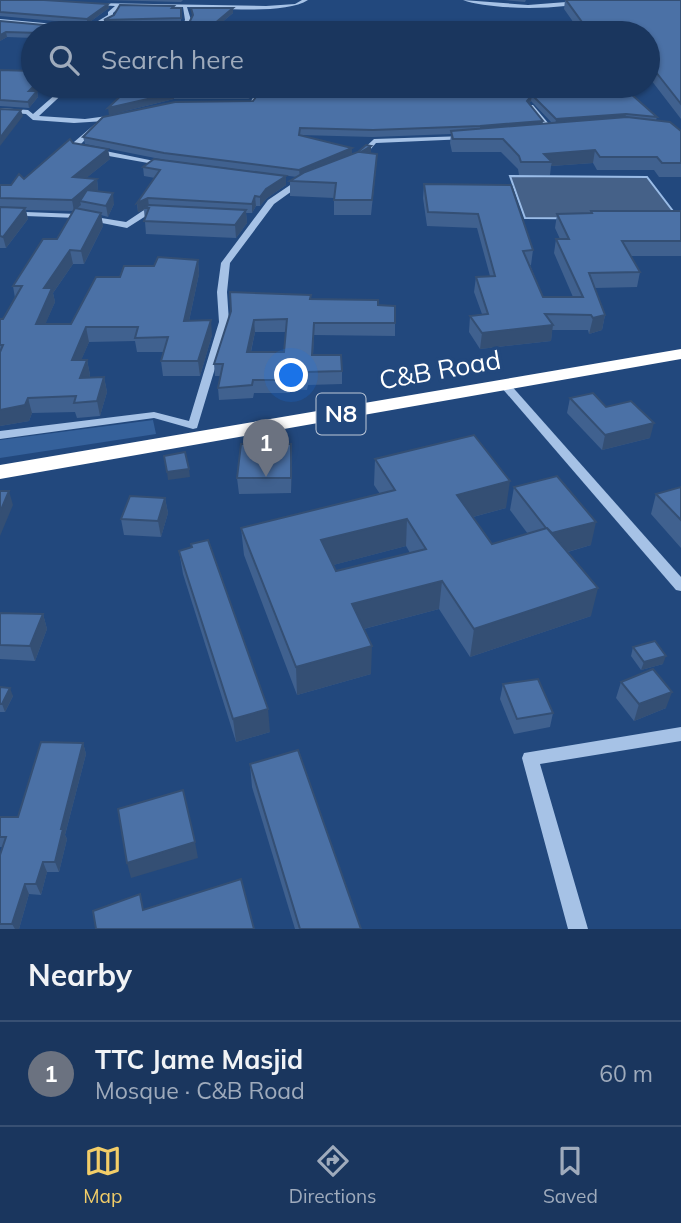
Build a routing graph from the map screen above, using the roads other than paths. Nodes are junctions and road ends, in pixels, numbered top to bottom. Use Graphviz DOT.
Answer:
graph roads {
  1 [pos="130,0"];
  2 [pos="306,0"];
  3 [pos="465,0"];
  4 [pos="590,0"];
  5 [pos="86,4"];
  6 [pos="117,5"];
  7 [pos="185,7"];
  8 [pos="0,21"];
  9 [pos="103,21"];
  10 [pos="188,21"];
  11 [pos="21,23"];
  12 [pos="55,98"];
  13 [pos="256,98"];
  14 [pos="245,106"];
  15 [pos="531,106"];
  16 [pos="0,110"];
  17 [pos="121,116"];
  18 [pos="33,118"];
  19 [pos="101,121"];
  20 [pos="564,130"];
  21 [pos="480,138"];
  22 [pos="354,162"];
  23 [pos="169,165"];
  24 [pos="311,178"];
  25 [pos="282,180"];
  26 [pos="300,182"];
  27 [pos="164,212"];
  28 [pos="0,213"];
  29 [pos="244,218"];
  30 [pos="257,219"];
  31 [pos="681,342"];
  32 [pos="681,354"];
  33 [pos="505,386"];
  34 [pos="192,426"];
  35 [pos="0,435"];
  36 [pos="0,458"];
  37 [pos="0,472"];
  38 [pos="681,586"];
  39 [pos="681,734"];
  40 [pos="578,929"];
  1 -- 6 [label="street"];
  2 -- 7 [label="street"];
  3 -- 4 [label="street"];
  5 -- 6 [label="street"];
  6 -- 7 [label="street"];
  6 -- 9 [label="street"];
  7 -- 10 [label="street"];
  8 -- 11 [label="street"];
  12 -- 18 [label="street"];
  13 -- 14 [label="street"];
  15 -- 20 [label="street"];
  16 -- 18 [label="street"];
  17 -- 19 [label="street"];
  18 -- 19 [label="street"];
  19 -- 23 [label="street"];
  21 -- 22 [label="street"];
  24 -- 26 [label="street"];
  25 -- 26 [label="street"];
  26 -- 30 [label="street"];
  27 -- 28 [label="street"];
  29 -- 30 [label="street"];
  30 -- 34 [label="street"];
  31 -- 34 [label="highway, C&B Road / N8"];
  32 -- 33 [label="highway, C&B Road / N8"];
  33 -- 37 [label="highway, C&B Road / N8"];
  33 -- 38 [label="street"];
  34 -- 35 [label="street"];
  34 -- 36 [label="highway, C&B Road / N8"];
  39 -- 40 [label="street"];
}
